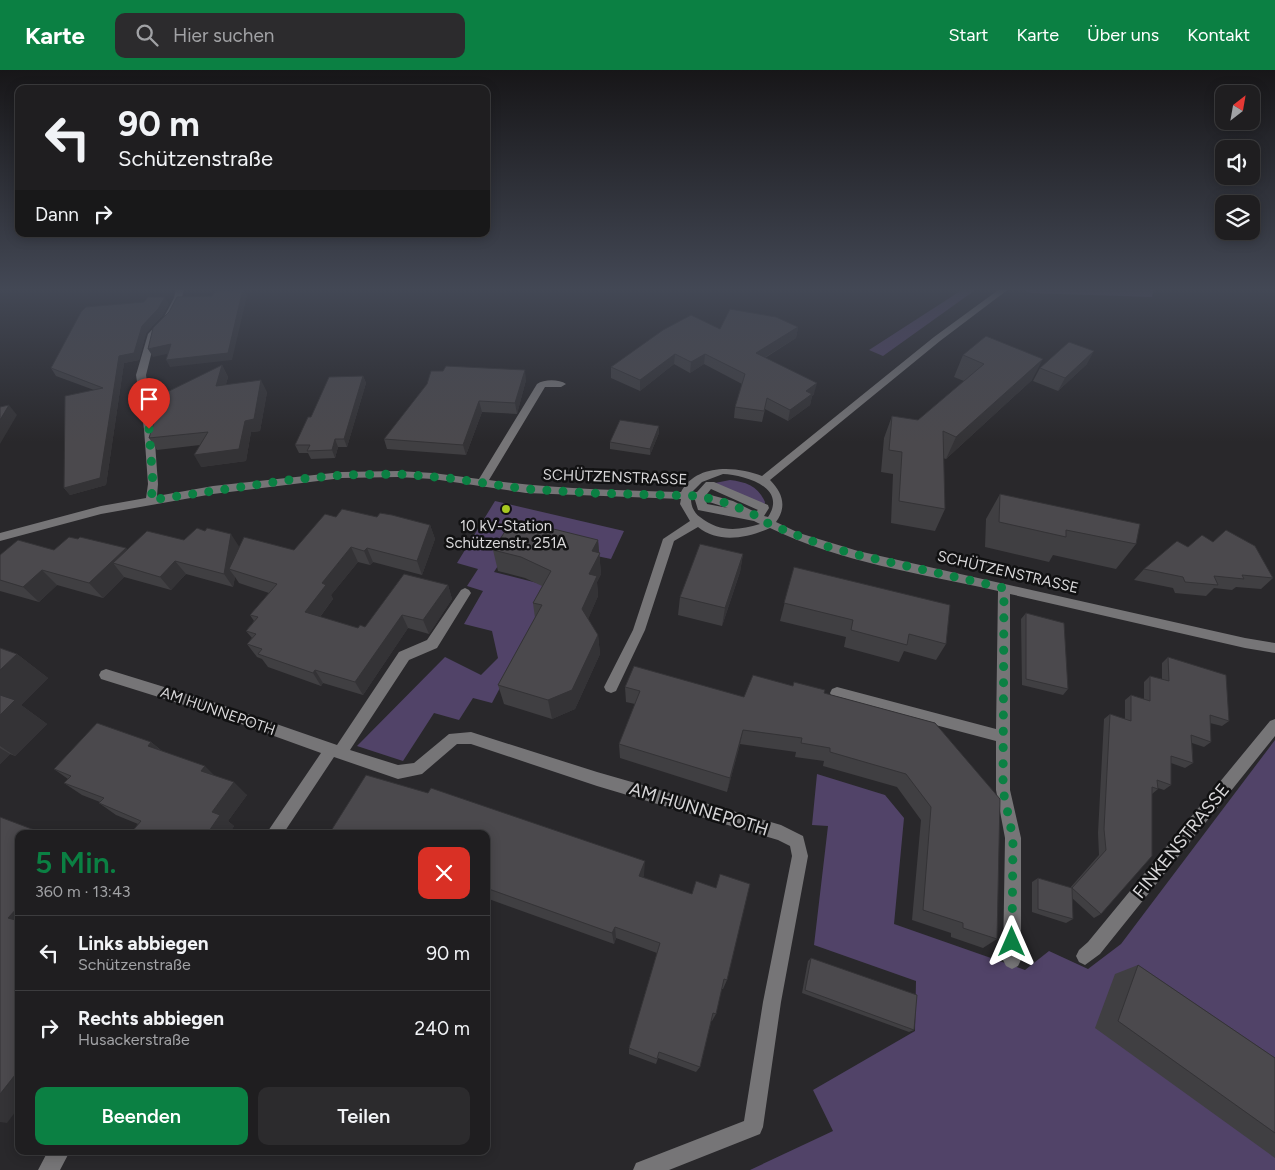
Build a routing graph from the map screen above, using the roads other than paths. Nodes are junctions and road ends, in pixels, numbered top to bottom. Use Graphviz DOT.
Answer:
graph roads {
  1 [pos="151,339"];
  2 [pos="938,339"];
  3 [pos="561,384"];
  4 [pos="762,480"];
  5 [pos="482,483"];
  6 [pos="685,495"];
  7 [pos="151,500"];
  8 [pos="697,522"];
  9 [pos="769,524"];
  10 [pos="0,537"];
  11 [pos="1004,588"];
  12 [pos="465,593"];
  13 [pos="1275,648"];
  14 [pos="106,674"];
  15 [pos="611,687"];
  16 [pos="837,693"];
  17 [pos="1275,724"];
  18 [pos="1003,737"];
  19 [pos="335,752"];
  20 [pos="277,830"];
  21 [pos="1085,956"];
  22 [pos="1012,960"];
  23 [pos="57,1155"];
  24 [pos="48,1170"];
  25 [pos="643,1170"];
  1 -- 7 [label="street"];
  2 -- 4 [label="street"];
  3 -- 5 [label="street"];
  4 -- 6 [label="street"];
  4 -- 9 [label="street"];
  5 -- 6 [label="street, SCHÜTZENSTRASSE"];
  5 -- 7 [label="street, SCHÜTZENSTRASSE"];
  6 -- 8 [label="street"];
  6 -- 9 [label="street, SCHÜTZENSTRASSE"];
  7 -- 10 [label="street, SCHÜTZENSTRASSE"];
  8 -- 9 [label="street"];
  8 -- 15 [label="street"];
  9 -- 11 [label="street, SCHÜTZENSTRASSE"];
  11 -- 13 [label="street, SCHÜTZENSTRASSE"];
  11 -- 18 [label="street"];
  12 -- 19 [label="street"];
  14 -- 19 [label="street, AM HUNNEPOTH"];
  16 -- 18 [label="street"];
  17 -- 21 [label="street, FINKENSTRASSE"];
  18 -- 22 [label="street"];
  19 -- 20 [label="street"];
  19 -- 25 [label="street, AM HUNNEPOTH"];
  23 -- 24 [label="street"];
}
